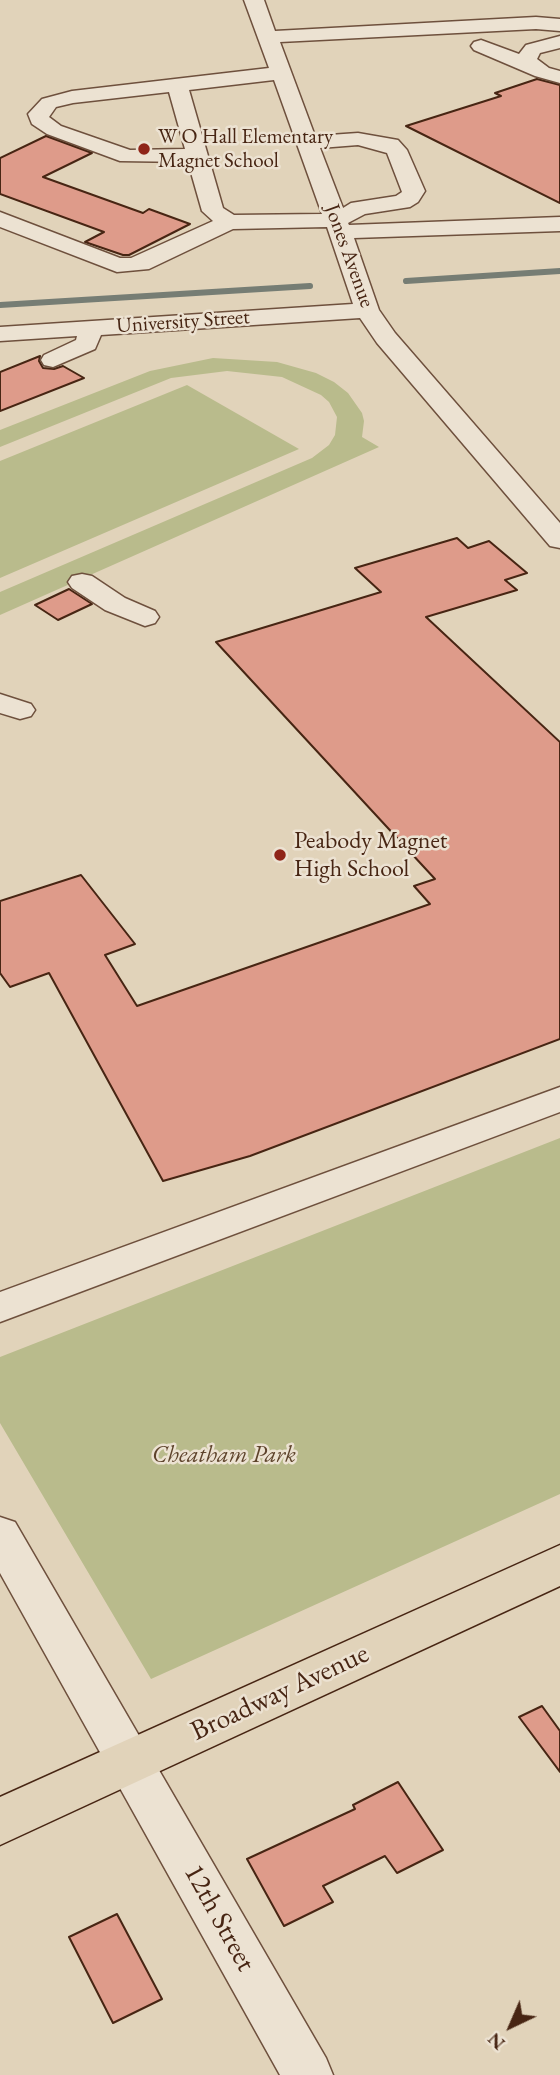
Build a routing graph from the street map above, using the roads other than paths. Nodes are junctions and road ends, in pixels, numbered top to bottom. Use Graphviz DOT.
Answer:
graph roads {
  1 [pos="254,0"];
  2 [pos="268,37"];
  3 [pos="560,38"];
  4 [pos="481,46"];
  5 [pos="455,48"];
  6 [pos="300,56"];
  7 [pos="278,65"];
  8 [pos="532,67"];
  9 [pos="560,77"];
  10 [pos="177,84"];
  11 [pos="307,143"];
  12 [pos="197,155"];
  13 [pos="0,219"];
  14 [pos="229,222"];
  15 [pos="560,224"];
  16 [pos="339,226"];
  17 [pos="367,310"];
  18 [pos="88,328"];
  19 [pos="0,334"];
  20 [pos="53,360"];
  21 [pos="560,540"];
  22 [pos="82,582"];
  23 [pos="145,617"];
  24 [pos="560,1099"];
  25 [pos="0,1307"];
  26 [pos="0,1534"];
  27 [pos="560,1564"];
  28 [pos="130,1761"];
  29 [pos="0,1822"];
  30 [pos="308,2075"];
  1 -- 2 [label="street, Jones Avenue"];
  2 -- 3 [label="street"];
  2 -- 7 [label="street, Jones Avenue"];
  3 -- 4 [label="street"];
  3 -- 8 [label="street"];
  4 -- 5 [label="street"];
  4 -- 8 [label="street"];
  6 -- 7 [label="street"];
  7 -- 10 [label="street"];
  7 -- 11 [label="street, Jones Avenue"];
  8 -- 9 [label="street"];
  10 -- 12 [label="street"];
  10 -- 12 [label="street"];
  11 -- 16 [label="street, Jones Avenue"];
  11 -- 16 [label="street"];
  12 -- 14 [label="street"];
  13 -- 14 [label="street"];
  14 -- 16 [label="street"];
  15 -- 16 [label="street"];
  16 -- 17 [label="street, Jones Avenue"];
  17 -- 18 [label="street, University Street"];
  17 -- 21 [label="street, Jones Avenue"];
  18 -- 19 [label="street, University Street"];
  18 -- 20 [label="street"];
  22 -- 23 [label="street"];
  24 -- 25 [label="street"];
  26 -- 28 [label="street, 12th Street"];
  27 -- 28 [label="main road, Broadway Avenue"];
  28 -- 29 [label="main road, Broadway Avenue"];
  28 -- 30 [label="street, 12th Street"];
}
